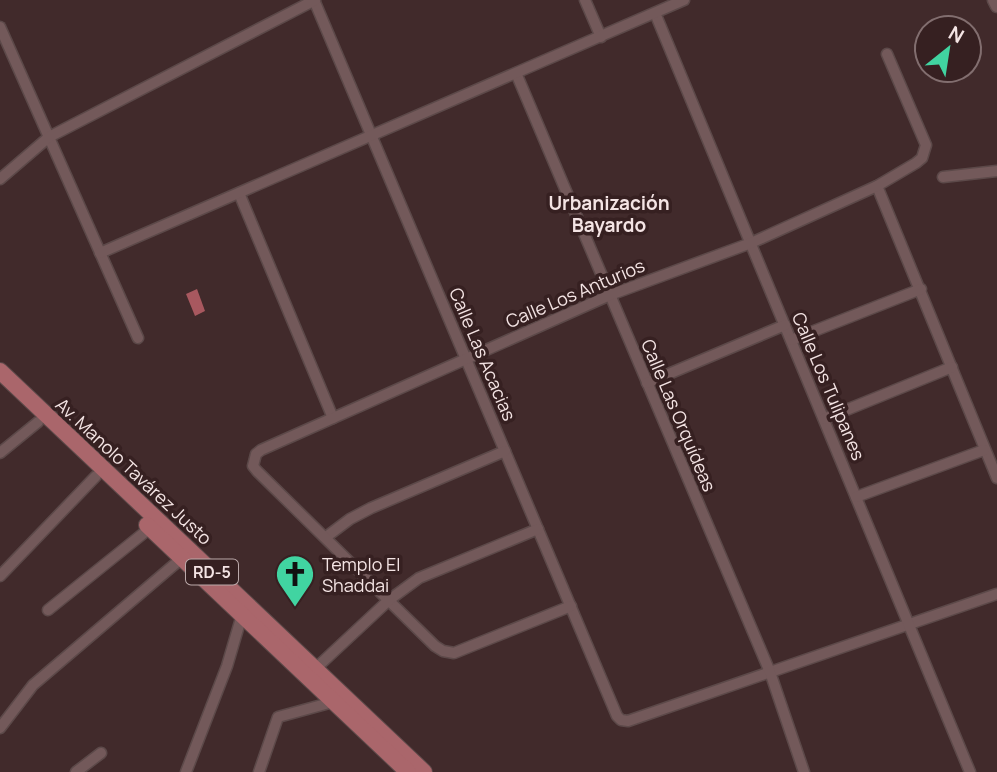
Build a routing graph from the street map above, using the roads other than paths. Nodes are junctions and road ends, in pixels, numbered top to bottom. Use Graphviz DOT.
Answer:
graph roads {
  1 [pos="314,0"];
  2 [pos="585,0"];
  3 [pos="684,0"];
  4 [pos="995,0"];
  5 [pos="997,6"];
  6 [pos="656,13"];
  7 [pos="0,27"];
  8 [pos="601,37"];
  9 [pos="887,54"];
  10 [pos="516,73"];
  11 [pos="372,136"];
  12 [pos="49,137"];
  13 [pos="997,171"];
  14 [pos="943,177"];
  15 [pos="0,180"];
  16 [pos="877,186"];
  17 [pos="239,193"];
  18 [pos="751,243"];
  19 [pos="100,253"];
  20 [pos="920,289"];
  21 [pos="610,295"];
  22 [pos="785,325"];
  23 [pos="138,338"];
  24 [pos="791,341"];
  25 [pos="466,358"];
  26 [pos="952,367"];
  27 [pos="0,371"];
  28 [pos="647,383"];
  29 [pos="0,386"];
  30 [pos="333,418"];
  31 [pos="824,419"];
  32 [pos="38,422"];
  33 [pos="985,450"];
  34 [pos="505,452"];
  35 [pos="0,453"];
  36 [pos="96,476"];
  37 [pos="997,478"];
  38 [pos="856,496"];
  39 [pos="150,528"];
  40 [pos="538,529"];
  41 [pos="326,537"];
  42 [pos="182,558"];
  43 [pos="0,576"];
  44 [pos="997,594"];
  45 [pos="389,600"];
  46 [pos="571,607"];
  47 [pos="48,610"];
  48 [pos="242,615"];
  49 [pos="909,625"];
  50 [pos="315,669"];
  51 [pos="770,672"];
  52 [pos="334,702"];
  53 [pos="0,728"];
  54 [pos="102,753"];
  55 [pos="76,772"];
  56 [pos="186,772"];
  57 [pos="259,772"];
  58 [pos="408,772"];
  59 [pos="424,772"];
  60 [pos="804,772"];
  61 [pos="970,772"];
  1 -- 11 [label="street, Calle Las Acacias"];
  1 -- 12 [label="street"];
  2 -- 8 [label="street"];
  3 -- 6 [label="street"];
  4 -- 5 [label="street"];
  6 -- 8 [label="street"];
  6 -- 18 [label="street, Calle Los Tulipanes"];
  7 -- 12 [label="street"];
  8 -- 10 [label="street"];
  9 -- 16 [label="street, Calle Los Anturios"];
  10 -- 11 [label="street"];
  10 -- 21 [label="street, Calle Las Orquídeas"];
  11 -- 17 [label="street"];
  11 -- 25 [label="street, Calle Las Acacias"];
  12 -- 15 [label="street"];
  12 -- 19 [label="street"];
  13 -- 14 [label="street"];
  16 -- 18 [label="street, Calle Los Anturios"];
  16 -- 20 [label="street"];
  17 -- 19 [label="street"];
  17 -- 30 [label="street"];
  18 -- 21 [label="street, Calle Los Anturios"];
  18 -- 22 [label="street, Calle Los Tulipanes"];
  19 -- 23 [label="street"];
  20 -- 24 [label="street"];
  20 -- 26 [label="street"];
  21 -- 25 [label="street, Calle Los Anturios"];
  21 -- 28 [label="street, Calle Las Orquídeas"];
  22 -- 24 [label="street, Calle Los Tulipanes"];
  22 -- 28 [label="street"];
  24 -- 31 [label="street, Calle Los Tulipanes"];
  25 -- 30 [label="street, Calle Los Anturios"];
  25 -- 34 [label="street, Calle Las Acacias"];
  26 -- 31 [label="street"];
  26 -- 33 [label="street"];
  27 -- 50 [label="main road, Av. Manolo Tavárez Justo / RD-5"];
  28 -- 51 [label="street, Calle Las Orquídeas"];
  29 -- 32 [label="main road, Av. Manolo Tavárez Justo / RD-5"];
  30 -- 41 [label="street, Calle Los Anturios"];
  31 -- 38 [label="street, Calle Los Tulipanes"];
  32 -- 35 [label="street"];
  32 -- 36 [label="main road, Av. Manolo Tavárez Justo / RD-5"];
  33 -- 37 [label="street"];
  33 -- 38 [label="street"];
  34 -- 40 [label="street, Calle Las Acacias"];
  34 -- 41 [label="street"];
  36 -- 39 [label="main road, Av. Manolo Tavárez Justo / RD-5"];
  36 -- 43 [label="street"];
  38 -- 49 [label="street, Calle Los Tulipanes"];
  39 -- 42 [label="main road, Av. Manolo Tavárez Justo / RD-5"];
  39 -- 47 [label="street"];
  40 -- 45 [label="street"];
  40 -- 46 [label="street, Calle Las Acacias"];
  41 -- 45 [label="street"];
  42 -- 48 [label="main road, Av. Manolo Tavárez Justo / RD-5"];
  42 -- 53 [label="street"];
  44 -- 49 [label="street"];
  45 -- 46 [label="street"];
  45 -- 50 [label="street"];
  46 -- 51 [label="street, Calle Las Acacias"];
  48 -- 52 [label="main road, Av. Manolo Tavárez Justo / RD-5"];
  48 -- 56 [label="street"];
  49 -- 51 [label="street"];
  49 -- 61 [label="street, Calle Los Tulipanes"];
  50 -- 59 [label="main road, Av. Manolo Tavárez Justo / RD-5"];
  51 -- 60 [label="street, Calle Las Orquídeas"];
  52 -- 57 [label="street"];
  52 -- 58 [label="main road, Av. Manolo Tavárez Justo / RD-5"];
  54 -- 55 [label="street"];
}
